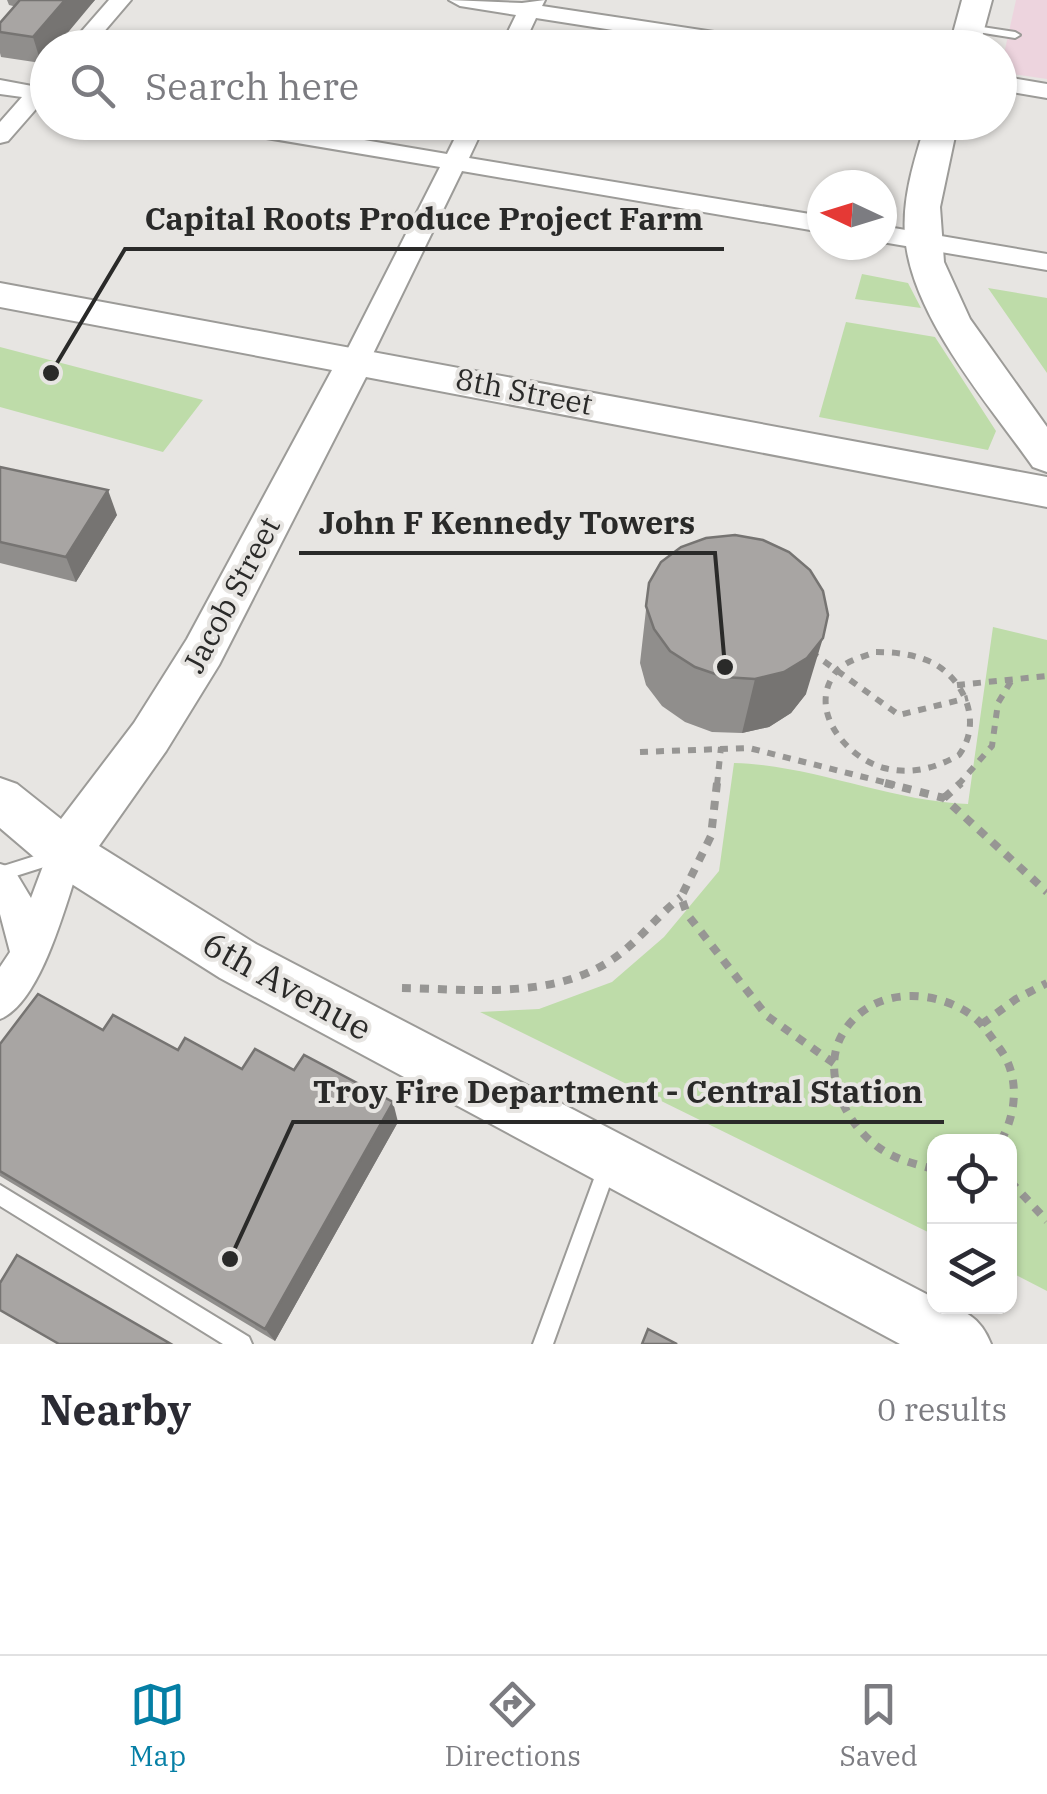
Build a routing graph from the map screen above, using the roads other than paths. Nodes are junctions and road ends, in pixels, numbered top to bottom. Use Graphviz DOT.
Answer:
graph roads {
  1 [pos="120,0"];
  2 [pos="460,0"];
  3 [pos="531,5"];
  4 [pos="94,30"];
  5 [pos="519,30"];
  6 [pos="672,30"];
  7 [pos="1017,86"];
  8 [pos="0,87"];
  9 [pos="30,90"];
  10 [pos="1047,91"];
  11 [pos="30,105"];
  12 [pos="0,136"];
  13 [pos="322,140"];
  14 [pos="466,140"];
  15 [pos="937,140"];
  16 [pos="456,162"];
  17 [pos="807,221"];
  18 [pos="897,237"];
  19 [pos="922,241"];
  20 [pos="1047,262"];
  21 [pos="0,295"];
  22 [pos="356,360"];
  23 [pos="1047,457"];
  24 [pos="1047,492"];
  25 [pos="0,799"];
  26 [pos="65,853"];
  27 [pos="0,877"];
  28 [pos="29,955"];
  29 [pos="0,1001"];
  30 [pos="610,1160"];
  31 [pos="0,1195"];
  32 [pos="242,1344"];
  33 [pos="543,1344"];
  34 [pos="962,1344"];
  1 -- 4 [label="street"];
  2 -- 3 [label="street"];
  3 -- 5 [label="street"];
  3 -- 6 [label="street"];
  7 -- 10 [label="street"];
  8 -- 9 [label="street"];
  11 -- 12 [label="street"];
  13 -- 16 [label="street"];
  14 -- 16 [label="street, Jacob Street"];
  15 -- 19 [label="street"];
  16 -- 17 [label="street"];
  16 -- 22 [label="street, Jacob Street"];
  18 -- 19 [label="street"];
  19 -- 20 [label="street"];
  19 -- 23 [label="street"];
  21 -- 22 [label="street, 8th Street"];
  22 -- 24 [label="street, 8th Street"];
  22 -- 26 [label="street, Jacob Street"];
  25 -- 26 [label="street, 6th Avenue"];
  26 -- 27 [label="lane"];
  26 -- 28 [label="street, Jacob Street"];
  26 -- 30 [label="street, 6th Avenue"];
  27 -- 28 [label="street"];
  28 -- 29 [label="street, Jacob Street"];
  30 -- 33 [label="lane"];
  30 -- 34 [label="street, 6th Avenue"];
  31 -- 32 [label="lane"];
}
